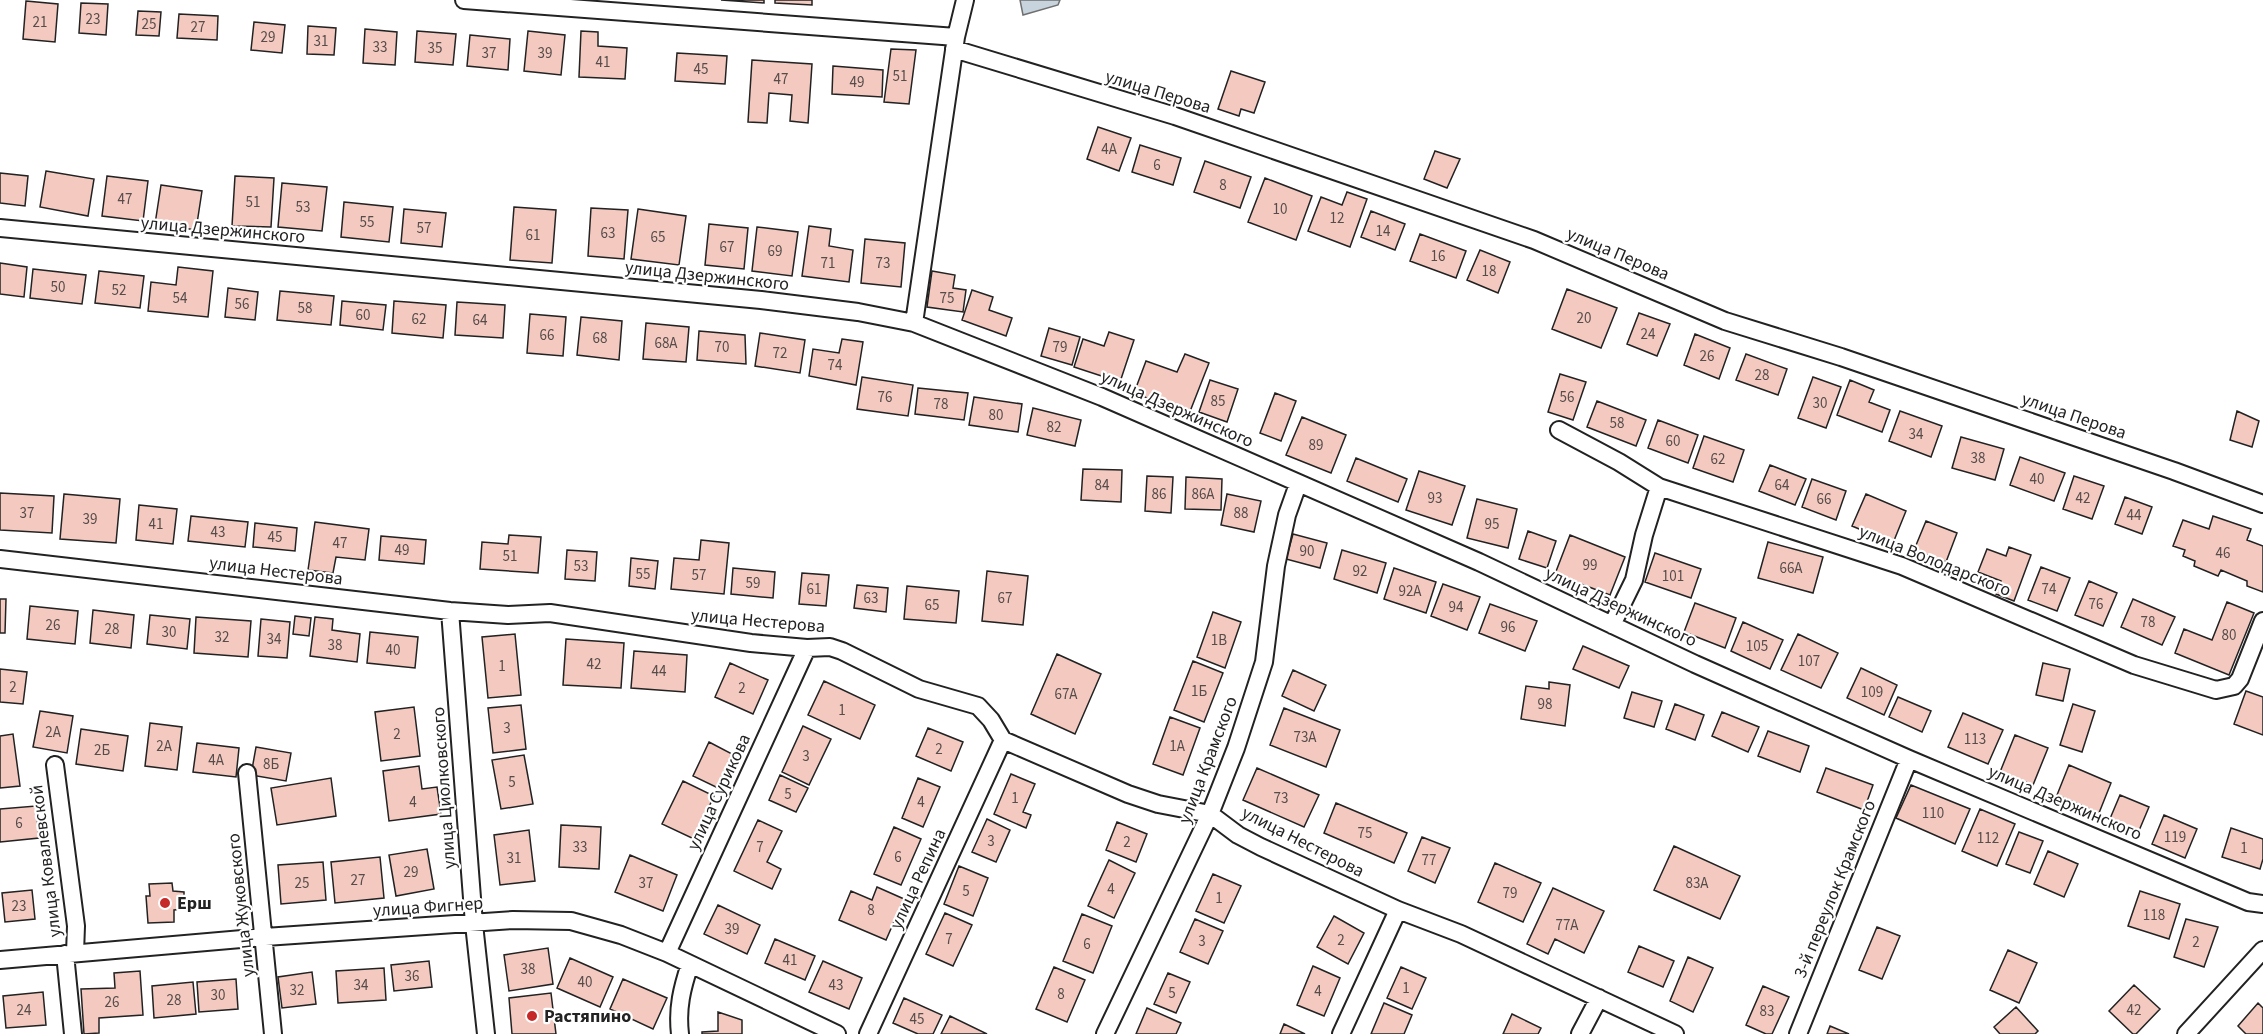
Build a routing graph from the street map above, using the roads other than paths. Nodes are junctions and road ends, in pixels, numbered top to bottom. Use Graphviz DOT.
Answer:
graph roads {
  1 [pos="464,0"];
  2 [pos="965,0"];
  3 [pos="955,43"];
  4 [pos="0,228"];
  5 [pos="914,322"];
  6 [pos="1558,430"];
  7 [pos="1298,483"];
  8 [pos="1659,487"];
  9 [pos="2263,504"];
  10 [pos="0,559"];
  11 [pos="450,611"];
  12 [pos="2263,621"];
  13 [pos="1612,625"];
  14 [pos="807,648"];
  15 [pos="1003,740"];
  16 [pos="1909,759"];
  17 [pos="54,765"];
  18 [pos="247,773"];
  19 [pos="1210,814"];
  20 [pos="2263,904"];
  21 [pos="1398,910"];
  22 [pos="474,924"];
  23 [pos="265,937"];
  24 [pos="2263,950"];
  25 [pos="70,953"];
  26 [pos="667,953"];
  27 [pos="0,960"];
  28 [pos="690,964"];
  29 [pos="1599,998"];
  30 [pos="73,1034"];
  31 [pos="273,1034"];
  32 [pos="486,1034"];
  33 [pos="680,1034"];
  34 [pos="837,1034"];
  35 [pos="868,1034"];
  36 [pos="1105,1034"];
  37 [pos="1341,1034"];
  38 [pos="1580,1034"];
  39 [pos="1675,1034"];
  40 [pos="1798,1034"];
  41 [pos="2186,1034"];
  1 -- 3 [label="street"];
  2 -- 3 [label="street"];
  3 -- 5 [label="street"];
  3 -- 9 [label="street, улица Перова"];
  4 -- 5 [label="street, улица Дзержинского"];
  5 -- 7 [label="street, улица Дзержинского"];
  6 -- 8 [label="street, улица Володарского"];
  7 -- 13 [label="street, улица Дзержинского"];
  7 -- 19 [label="street, улица Крамского"];
  8 -- 12 [label="street, улица Володарского"];
  8 -- 13 [label="street"];
  10 -- 11 [label="street, улица Нестерова"];
  11 -- 14 [label="street, улица Нестерова"];
  11 -- 22 [label="street, улица Циолковского"];
  13 -- 16 [label="street, улица Дзержинского"];
  14 -- 15 [label="street, улица Нестерова"];
  14 -- 26 [label="street, улица Сурикова"];
  15 -- 19 [label="street, улица Нестерова"];
  15 -- 35 [label="street, улица Репина"];
  16 -- 20 [label="street, улица Дзержинского"];
  16 -- 40 [label="street, 3-й переулок Крамского"];
  17 -- 25 [label="street, улица Ковалевской"];
  18 -- 23 [label="street, улица Жуковского"];
  19 -- 21 [label="street, улица Нестерова"];
  19 -- 36 [label="street, улица Крамского"];
  21 -- 29 [label="street, улица Нестерова"];
  21 -- 37 [label="street"];
  22 -- 23 [label="street, улица Фигнер"];
  22 -- 26 [label="street, улица Фигнер"];
  22 -- 32 [label="street, улица Циолковского"];
  23 -- 25 [label="street, улица Фигнер"];
  23 -- 31 [label="street, улица Жуковского"];
  24 -- 41 [label="street"];
  25 -- 27 [label="street, улица Фигнер"];
  25 -- 30 [label="street, улица Ковалевской"];
  26 -- 28 [label="street, улица Фигнер"];
  28 -- 33 [label="street"];
  28 -- 34 [label="street, улица Фигнер"];
  29 -- 38 [label="street"];
  29 -- 39 [label="street, улица Нестерова"];
}
